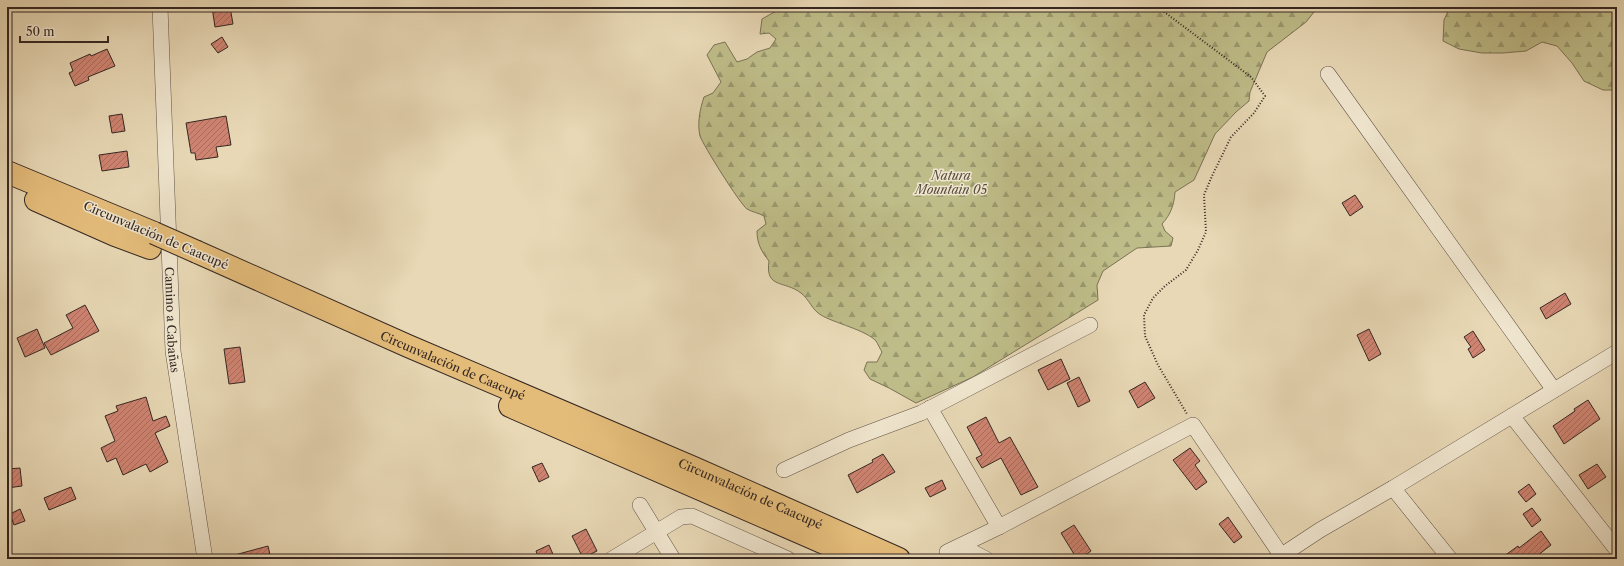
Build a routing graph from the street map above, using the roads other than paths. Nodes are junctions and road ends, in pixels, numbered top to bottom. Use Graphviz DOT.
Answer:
graph roads {
  1 [pos="160,7"];
  2 [pos="1328,74"];
  3 [pos="7,172"];
  4 [pos="7,187"];
  5 [pos="152,241"];
  6 [pos="195,259"];
  7 [pos="1090,325"];
  8 [pos="1617,352"];
  9 [pos="1554,390"];
  10 [pos="930,408"];
  11 [pos="1512,416"];
  12 [pos="784,470"];
  13 [pos="1393,488"];
  14 [pos="640,505"];
  15 [pos="999,526"];
  16 [pos="657,532"];
  17 [pos="1617,550"];
  18 [pos="1279,557"];
  19 [pos="205,559"];
  20 [pos="612,559"];
  21 [pos="673,559"];
  22 [pos="788,559"];
  23 [pos="861,559"];
  24 [pos="899,559"];
  25 [pos="986,559"];
  26 [pos="1450,559"];
  1 -- 19 [label="street, Camino a Cabañas"];
  2 -- 9 [label="street"];
  3 -- 5 [label="highway, Circunvalación de Caacupé"];
  4 -- 5 [label="highway, Circunvalación de Caacupé"];
  5 -- 6 [label="highway, Circunvalación de Caacupé, bridge"];
  6 -- 23 [label="highway, Circunvalación de Caacupé"];
  6 -- 24 [label="highway, Circunvalación de Caacupé"];
  7 -- 10 [label="street"];
  8 -- 9 [label="street"];
  9 -- 11 [label="street"];
  10 -- 12 [label="street"];
  10 -- 15 [label="street"];
  11 -- 13 [label="street"];
  11 -- 17 [label="street"];
  13 -- 18 [label="street"];
  13 -- 26 [label="street"];
  14 -- 16 [label="street"];
  15 -- 18 [label="street"];
  15 -- 25 [label="street"];
  16 -- 20 [label="street"];
  16 -- 21 [label="street"];
  16 -- 22 [label="street"];
}
